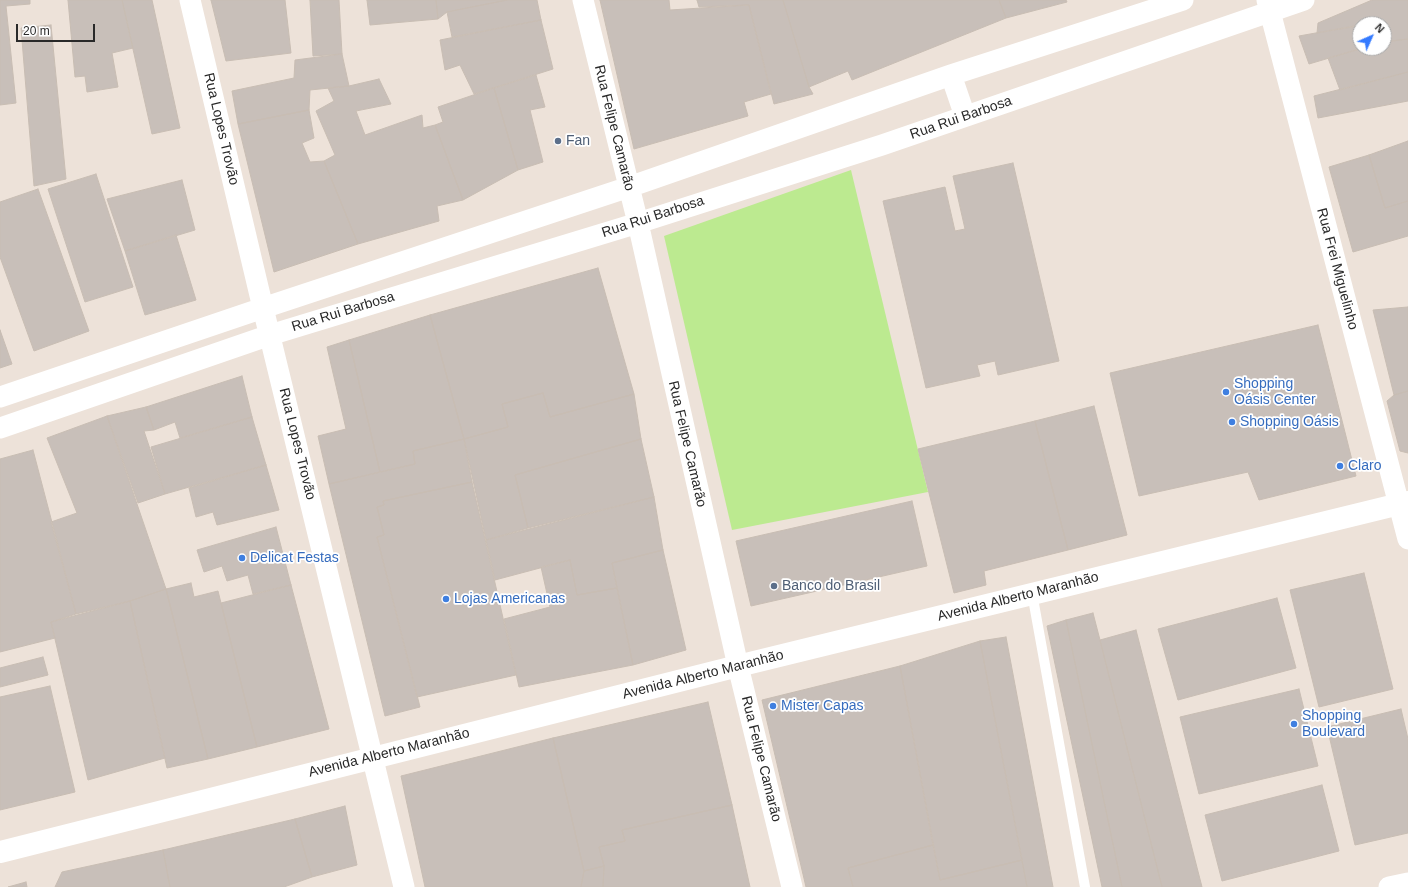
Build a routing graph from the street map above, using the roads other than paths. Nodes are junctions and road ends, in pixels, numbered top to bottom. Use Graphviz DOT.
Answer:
graph roads {
  1 [pos="190,0"];
  2 [pos="583,0"];
  3 [pos="1184,0"];
  4 [pos="1304,0"];
  5 [pos="1268,6"];
  6 [pos="951,75"];
  7 [pos="965,116"];
  8 [pos="629,187"];
  9 [pos="638,223"];
  10 [pos="263,308"];
  11 [pos="270,335"];
  12 [pos="4,396"];
  13 [pos="8,425"];
  14 [pos="1404,504"];
  15 [pos="1408,539"];
  16 [pos="1032,593"];
  17 [pos="738,666"];
  18 [pos="374,757"];
  19 [pos="0,852"];
  20 [pos="1408,883"];
  21 [pos="404,887"];
  22 [pos="792,887"];
  23 [pos="1085,887"];
  24 [pos="1389,887"];
  1 -- 10 [label="street, Rua Lopes Trovão"];
  2 -- 8 [label="street, Rua Felipe Camarão"];
  3 -- 6 [label="street, Rua Rui Barbosa"];
  4 -- 5 [label="street, Rua Rui Barbosa"];
  5 -- 7 [label="street, Rua Rui Barbosa"];
  5 -- 14 [label="street, Rua Frei Miguelinho"];
  6 -- 7 [label="street"];
  6 -- 8 [label="street, Rua Rui Barbosa"];
  7 -- 9 [label="street, Rua Rui Barbosa"];
  8 -- 9 [label="street, Rua Felipe Camarão"];
  8 -- 10 [label="street, Rua Rui Barbosa"];
  9 -- 11 [label="street, Rua Rui Barbosa"];
  9 -- 17 [label="street, Rua Felipe Camarão"];
  10 -- 11 [label="street, Rua Lopes Trovão"];
  10 -- 12 [label="street, Rua Rui Barbosa"];
  11 -- 13 [label="street, Rua Rui Barbosa"];
  11 -- 18 [label="street, Rua Lopes Trovão"];
  12 -- 13 [label="street"];
  14 -- 15 [label="street, Rua Frei Miguelinho"];
  14 -- 16 [label="main road, Avenida Alberto Maranhão"];
  16 -- 17 [label="main road, Avenida Alberto Maranhão"];
  16 -- 23 [label="lane"];
  17 -- 18 [label="main road, Avenida Alberto Maranhão"];
  17 -- 22 [label="street, Rua Felipe Camarão"];
  18 -- 19 [label="main road, Avenida Alberto Maranhão"];
  18 -- 21 [label="street, Rua Lopes Trovão"];
  20 -- 24 [label="street"];
}
